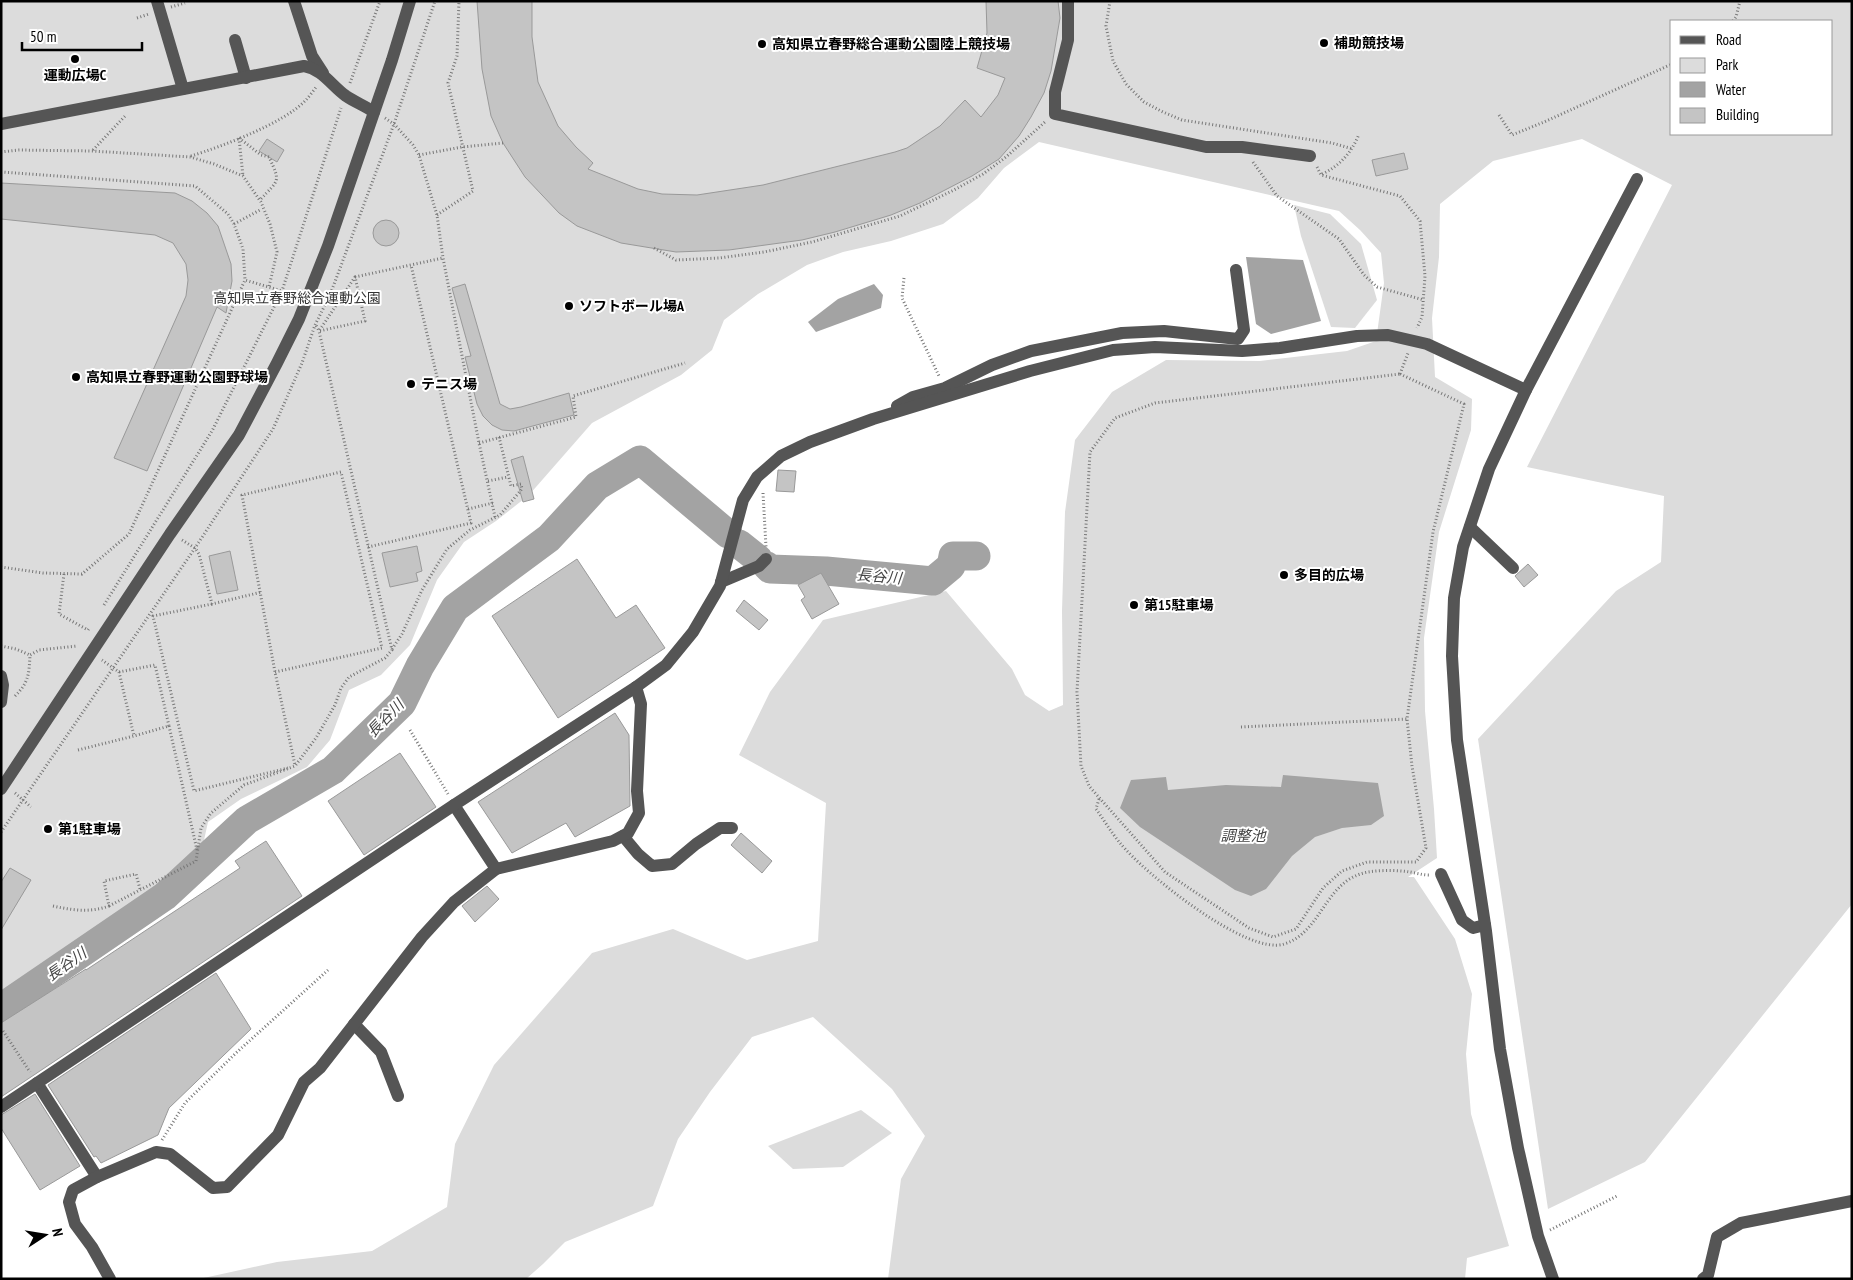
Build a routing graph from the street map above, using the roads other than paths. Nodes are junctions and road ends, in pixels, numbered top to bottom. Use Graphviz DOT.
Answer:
graph roads {
  1 [pos="157,1"];
  2 [pos="294,1"];
  3 [pos="410,1"];
  4 [pos="1068,1"];
  5 [pos="235,40"];
  6 [pos="325,76"];
  7 [pos="246,78"];
  8 [pos="183,89"];
  9 [pos="374,112"];
  10 [pos="1,124"];
  11 [pos="1310,156"];
  12 [pos="1637,179"];
  13 [pos="1236,270"];
  14 [pos="1526,390"];
  15 [pos="882,416"];
  16 [pos="1470,527"];
  17 [pos="766,559"];
  18 [pos="1513,568"];
  19 [pos="721,582"];
  20 [pos="1,676"];
  21 [pos="636,687"];
  22 [pos="2,701"];
  23 [pos="2,785"];
  24 [pos="454,805"];
  25 [pos="732,828"];
  26 [pos="623,836"];
  27 [pos="496,869"];
  28 [pos="1441,874"];
  29 [pos="1485,925"];
  30 [pos="354,1024"];
  31 [pos="37,1083"];
  32 [pos="398,1096"];
  33 [pos="1,1107"];
  34 [pos="96,1177"];
  35 [pos="1852,1202"];
  36 [pos="110,1279"];
  37 [pos="1553,1279"];
  38 [pos="1702,1279"];
  1 -- 8 [label="street"];
  2 -- 6 [label="street"];
  3 -- 9 [label="street"];
  4 -- 11 [label="street"];
  5 -- 7 [label="street"];
  6 -- 7 [label="street"];
  6 -- 9 [label="street"];
  7 -- 8 [label="street"];
  8 -- 10 [label="street"];
  9 -- 23 [label="street"];
  12 -- 14 [label="street"];
  13 -- 15 [label="street"];
  14 -- 15 [label="street"];
  14 -- 16 [label="street"];
  15 -- 19 [label="street"];
  16 -- 18 [label="street"];
  16 -- 29 [label="street"];
  17 -- 19 [label="street"];
  19 -- 21 [label="street"];
  20 -- 22 [label="street"];
  21 -- 24 [label="street"];
  21 -- 26 [label="street"];
  24 -- 27 [label="street"];
  24 -- 31 [label="street"];
  25 -- 26 [label="street"];
  26 -- 27 [label="street"];
  27 -- 30 [label="street"];
  28 -- 29 [label="street"];
  29 -- 37 [label="street"];
  30 -- 32 [label="street"];
  30 -- 34 [label="street"];
  31 -- 33 [label="street"];
  31 -- 34 [label="street"];
  34 -- 36 [label="street"];
  35 -- 38 [label="street"];
}
